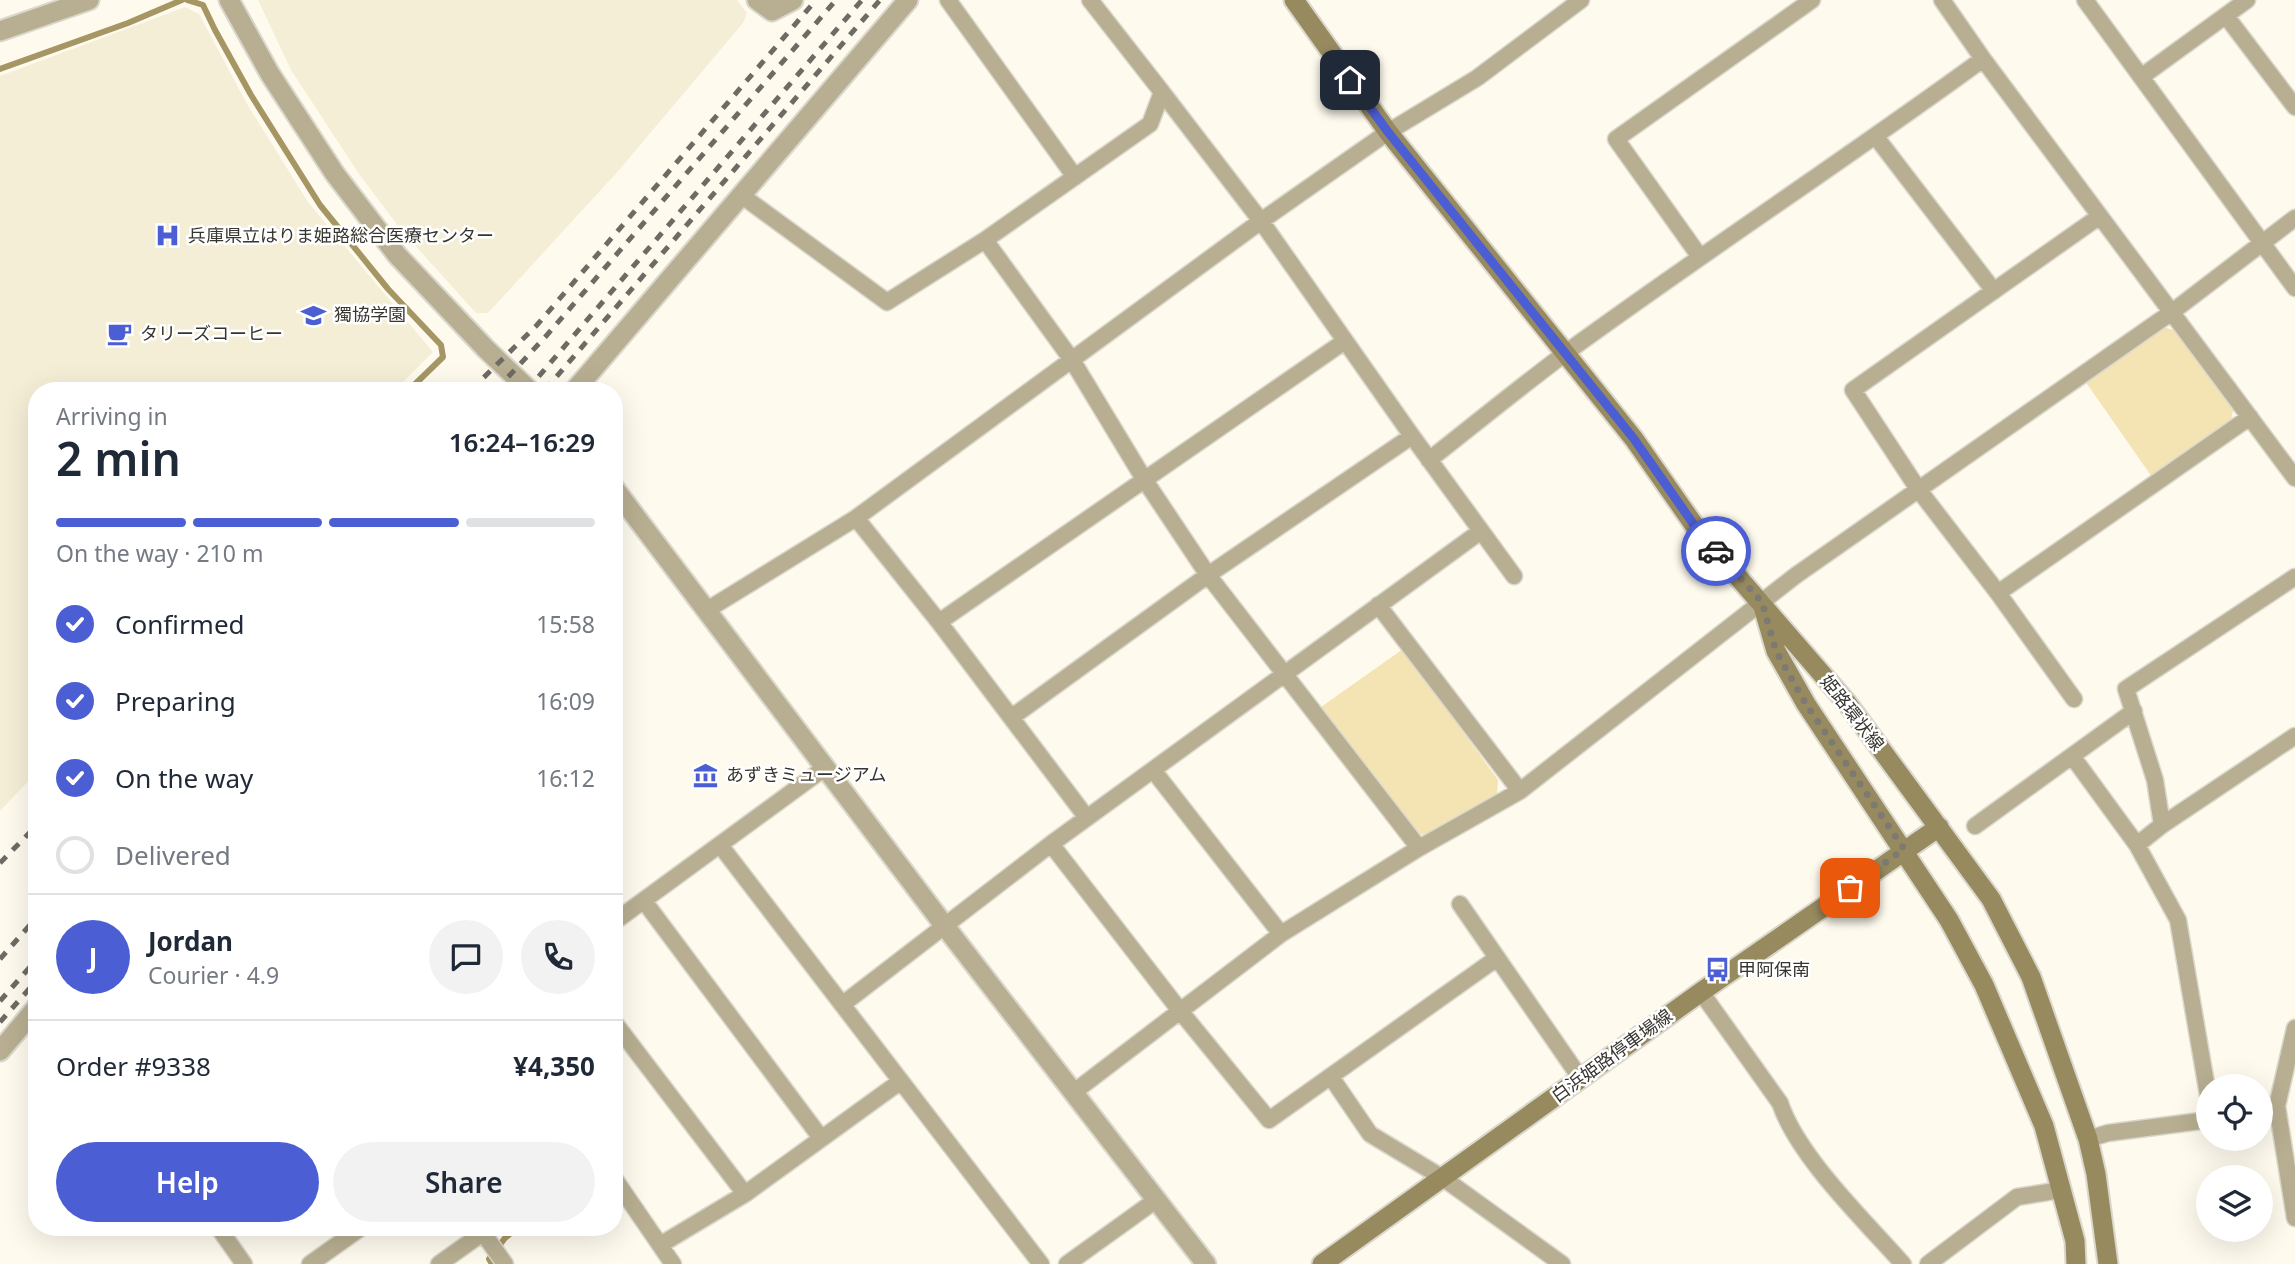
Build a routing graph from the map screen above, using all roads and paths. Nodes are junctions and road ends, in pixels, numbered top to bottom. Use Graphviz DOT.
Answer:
graph roads {
  1 [pos="89,0"];
  2 [pos="229,0"];
  3 [pos="757,0"];
  4 [pos="793,0"];
  5 [pos="908,0"];
  6 [pos="948,0"];
  7 [pos="1090,0"];
  8 [pos="1294,0"];
  9 [pos="1581,0"];
  10 [pos="1812,0"];
  11 [pos="1942,0"];
  12 [pos="2085,0"];
  13 [pos="2247,0"];
  14 [pos="2226,16"];
  15 [pos="0,31"];
  16 [pos="1983,59"];
  17 [pos="2141,77"];
  18 [pos="1162,92"];
  19 [pos="2295,107"];
  20 [pos="1388,132"];
  21 [pos="1876,137"];
  22 [pos="1075,177"];
  23 [pos="741,195"];
  24 [pos="2100,216"];
  25 [pos="2295,218"];
  26 [pos="1261,220"];
  27 [pos="985,240"];
  28 [pos="2262,242"];
  29 [pos="1700,257"];
  30 [pos="2295,288"];
  31 [pos="1994,291"];
  32 [pos="2172,312"];
  33 [pos="1345,341"];
  34 [pos="1564,354"];
  35 [pos="1072,360"];
  36 [pos="521,382"];
  37 [pos="582,382"];
  38 [pos="2250,417"];
  39 [pos="1412,436"];
  40 [pos="1429,460"];
  41 [pos="2295,478"];
  42 [pos="1144,479"];
  43 [pos="1919,489"];
  44 [pos="623,500"];
  45 [pos="856,518"];
  46 [pos="1481,531"];
  47 [pos="1208,575"];
  48 [pos="1514,576"];
  49 [pos="2293,584"];
  50 [pos="1998,593"];
  51 [pos="1762,602"];
  52 [pos="1378,605"];
  53 [pos="707,610"];
  54 [pos="939,622"];
  55 [pos="1284,673"];
  56 [pos="2074,699"];
  57 [pos="2134,711"];
  58 [pos="1012,717"];
  59 [pos="2295,736"];
  60 [pos="2072,756"];
  61 [pos="826,767"];
  62 [pos="1153,770"];
  63 [pos="1520,791"];
  64 [pos="1087,818"];
  65 [pos="2162,825"];
  66 [pos="1975,826"];
  67 [pos="1939,827"];
  68 [pos="1051,844"];
  69 [pos="720,845"];
  70 [pos="2137,845"];
  71 [pos="1419,848"];
  72 [pos="1904,849"];
  73 [pos="644,901"];
  74 [pos="1460,904"];
  75 [pos="623,916"];
  76 [pos="944,925"];
  77 [pos="1281,934"];
  78 [pos="1497,958"];
  79 [pos="1701,992"];
  80 [pos="843,1004"];
  81 [pos="1181,1012"];
  82 [pos="28,1018"];
  83 [pos="2295,1028"];
  84 [pos="623,1034"];
  85 [pos="0,1051"];
  86 [pos="2204,1074"];
  87 [pos="1331,1077"];
  88 [pos="1581,1079"];
  89 [pos="901,1081"];
  90 [pos="1074,1092"];
  91 [pos="2273,1095"];
  92 [pos="2196,1122"];
  93 [pos="2273,1124"];
  94 [pos="821,1139"];
  95 [pos="2088,1139"];
  96 [pos="1443,1178"];
  97 [pos="2061,1190"];
  98 [pos="623,1191"];
  99 [pos="745,1194"];
  100 [pos="1156,1200"];
  101 [pos="2295,1218"];
  102 [pos="224,1236"];
  103 [pos="349,1236"];
  104 [pos="479,1236"];
  105 [pos="490,1236"];
  106 [pos="660,1245"];
  107 [pos="1554,1262"];
  108 [pos="244,1264"];
  109 [pos="310,1264"];
  110 [pos="439,1264"];
  111 [pos="505,1264"];
  112 [pos="673,1264"];
  113 [pos="1041,1264"];
  114 [pos="1067,1264"];
  115 [pos="1206,1264"];
  116 [pos="1322,1264"];
  117 [pos="1903,1264"];
  118 [pos="1928,1264"];
  119 [pos="2076,1264"];
  120 [pos="2108,1264"];
  1 -- 15 [label="street"];
  2 -- 36 [label="street"];
  3 -- 4 [label="street"];
  5 -- 23 [label="street"];
  6 -- 22 [label="street"];
  7 -- 18 [label="street"];
  8 -- 20 [label="main road, 姫路環状線"];
  9 -- 20 [label="street"];
  10 -- 29 [label="street"];
  11 -- 16 [label="street"];
  12 -- 17 [label="street"];
  13 -- 14 [label="street"];
  14 -- 17 [label="street"];
  14 -- 19 [label="street"];
  16 -- 21 [label="street"];
  16 -- 24 [label="street"];
  17 -- 28 [label="street"];
  18 -- 22 [label="street"];
  18 -- 26 [label="street"];
  20 -- 26 [label="street"];
  20 -- 34 [label="main road, 姫路環状線"];
  21 -- 29 [label="street"];
  21 -- 31 [label="street"];
  22 -- 27 [label="street"];
  23 -- 27 [label="street"];
  23 -- 37 [label="street"];
  24 -- 31 [label="street"];
  24 -- 32 [label="street"];
  25 -- 28 [label="street"];
  26 -- 33 [label="street"];
  26 -- 35 [label="street"];
  27 -- 35 [label="street"];
  28 -- 30 [label="street"];
  28 -- 32 [label="street"];
  29 -- 34 [label="street"];
  31 -- 43 [label="street"];
  32 -- 38 [label="street"];
  32 -- 43 [label="street"];
  33 -- 39 [label="street"];
  33 -- 42 [label="street"];
  34 -- 40 [label="street"];
  34 -- 51 [label="main road, 姫路環状線"];
  35 -- 42 [label="street"];
  35 -- 45 [label="street"];
  38 -- 41 [label="street"];
  38 -- 50 [label="street"];
  39 -- 40 [label="street"];
  39 -- 47 [label="street"];
  40 -- 46 [label="street"];
  42 -- 47 [label="street"];
  42 -- 54 [label="street"];
  43 -- 50 [label="street"];
  43 -- 51 [label="street"];
  44 -- 53 [label="street"];
  45 -- 53 [label="street"];
  45 -- 54 [label="street"];
  46 -- 48 [label="street"];
  46 -- 52 [label="street"];
  47 -- 55 [label="street"];
  47 -- 58 [label="street"];
  49 -- 57 [label="street"];
  50 -- 56 [label="street"];
  51 -- 63 [label="street"];
  51 -- 67 [label="main road, 姫路環状線"];
  51 -- 72 [label="main road, 姫路環状線"];
  52 -- 55 [label="street"];
  52 -- 63 [label="street"];
  53 -- 61 [label="street"];
  54 -- 58 [label="street"];
  55 -- 62 [label="street"];
  55 -- 71 [label="street"];
  57 -- 60 [label="street"];
  57 -- 65 [label="street"];
  58 -- 64 [label="street"];
  59 -- 65 [label="street"];
  60 -- 66 [label="street"];
  60 -- 70 [label="street"];
  61 -- 69 [label="street"];
  61 -- 76 [label="street"];
  62 -- 64 [label="street"];
  62 -- 77 [label="street"];
  63 -- 71 [label="street"];
  64 -- 68 [label="street"];
  65 -- 70 [label="street"];
  67 -- 72 [label="main road, 白浜姫路停車場線"];
  67 -- 95 [label="main road"];
  68 -- 76 [label="street"];
  68 -- 81 [label="street"];
  69 -- 73 [label="street"];
  69 -- 80 [label="street"];
  70 -- 86 [label="street"];
  71 -- 77 [label="street"];
  72 -- 79 [label="main road, 白浜姫路停車場線"];
  72 -- 97 [label="main road"];
  73 -- 75 [label="street"];
  73 -- 94 [label="street"];
  74 -- 78 [label="street"];
  76 -- 80 [label="street"];
  76 -- 90 [label="street"];
  77 -- 81 [label="street"];
  78 -- 87 [label="street"];
  78 -- 88 [label="street"];
  79 -- 88 [label="main road, 白浜姫路停車場線"];
  79 -- 117 [label="street"];
  80 -- 89 [label="street"];
  81 -- 87 [label="street"];
  81 -- 90 [label="street"];
  82 -- 85 [label="street"];
  83 -- 91 [label="street"];
  84 -- 99 [label="street"];
  87 -- 96 [label="street"];
  88 -- 96 [label="main road, 白浜姫路停車場線"];
  89 -- 94 [label="street"];
  89 -- 113 [label="street"];
  90 -- 100 [label="street"];
  92 -- 95 [label="street"];
  93 -- 101 [label="street"];
  94 -- 99 [label="street"];
  95 -- 120 [label="main road"];
  96 -- 107 [label="street"];
  96 -- 116 [label="main road, 白浜姫路停車場線"];
  97 -- 118 [label="street"];
  97 -- 119 [label="main road"];
  98 -- 106 [label="street"];
  99 -- 106 [label="street"];
  100 -- 114 [label="street"];
  100 -- 115 [label="street"];
  102 -- 108 [label="street"];
  103 -- 109 [label="street"];
  104 -- 110 [label="street"];
  105 -- 111 [label="street"];
  106 -- 112 [label="street"];
}
